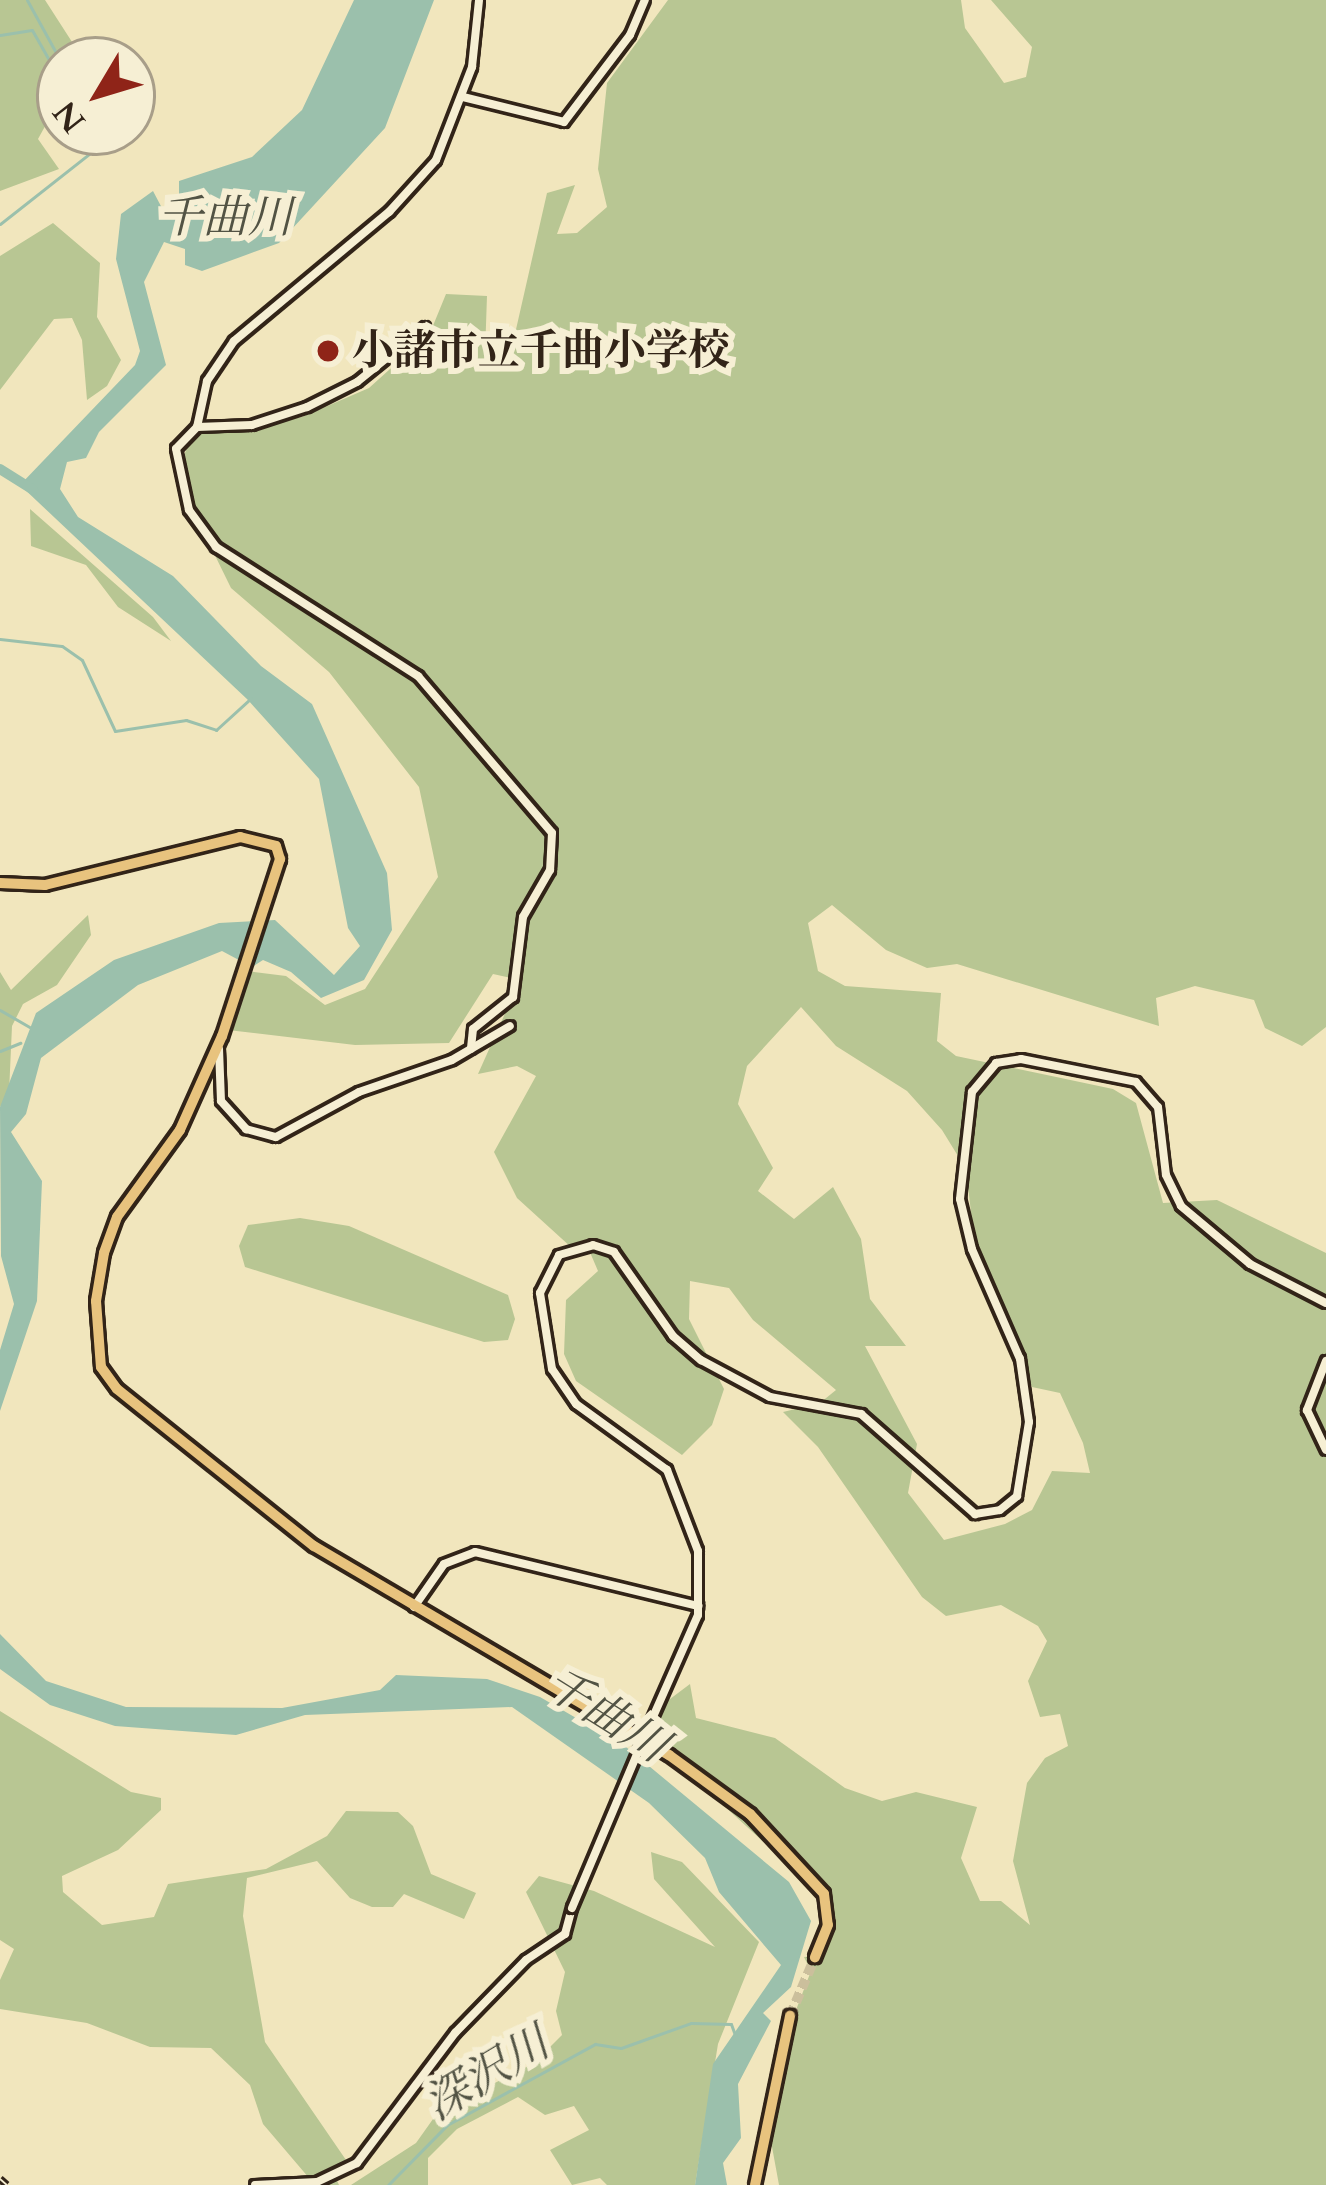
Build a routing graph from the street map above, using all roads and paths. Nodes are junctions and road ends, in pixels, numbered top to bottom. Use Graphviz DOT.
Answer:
graph roads {
  1 [pos="479,0"];
  2 [pos="645,0"];
  3 [pos="463,97"];
  4 [pos="425,327"];
  5 [pos="197,427"];
  6 [pos="0,883"];
  7 [pos="510,1025"];
  8 [pos="222,1036"];
  9 [pos="471,1049"];
  10 [pos="1326,1304"];
  11 [pos="1326,1361"];
  12 [pos="1326,1450"];
  13 [pos="699,1606"];
  14 [pos="413,1608"];
  15 [pos="815,1957"];
  16 [pos="790,2016"];
  17 [pos="255,2185"];
  18 [pos="755,2185"];
  1 -- 3 [label="main road"];
  2 -- 3 [label="main road"];
  3 -- 5 [label="main road"];
  4 -- 5 [label="main road"];
  5 -- 9 [label="main road"];
  6 -- 8 [label="main road"];
  7 -- 9 [label="main road"];
  8 -- 9 [label="main road"];
  8 -- 14 [label="main road"];
  10 -- 13 [label="main road"];
  11 -- 12 [label="main road"];
  13 -- 14 [label="main road"];
  13 -- 17 [label="main road, bridge"];
  14 -- 15 [label="main road"];
  16 -- 18 [label="main road"];
}
